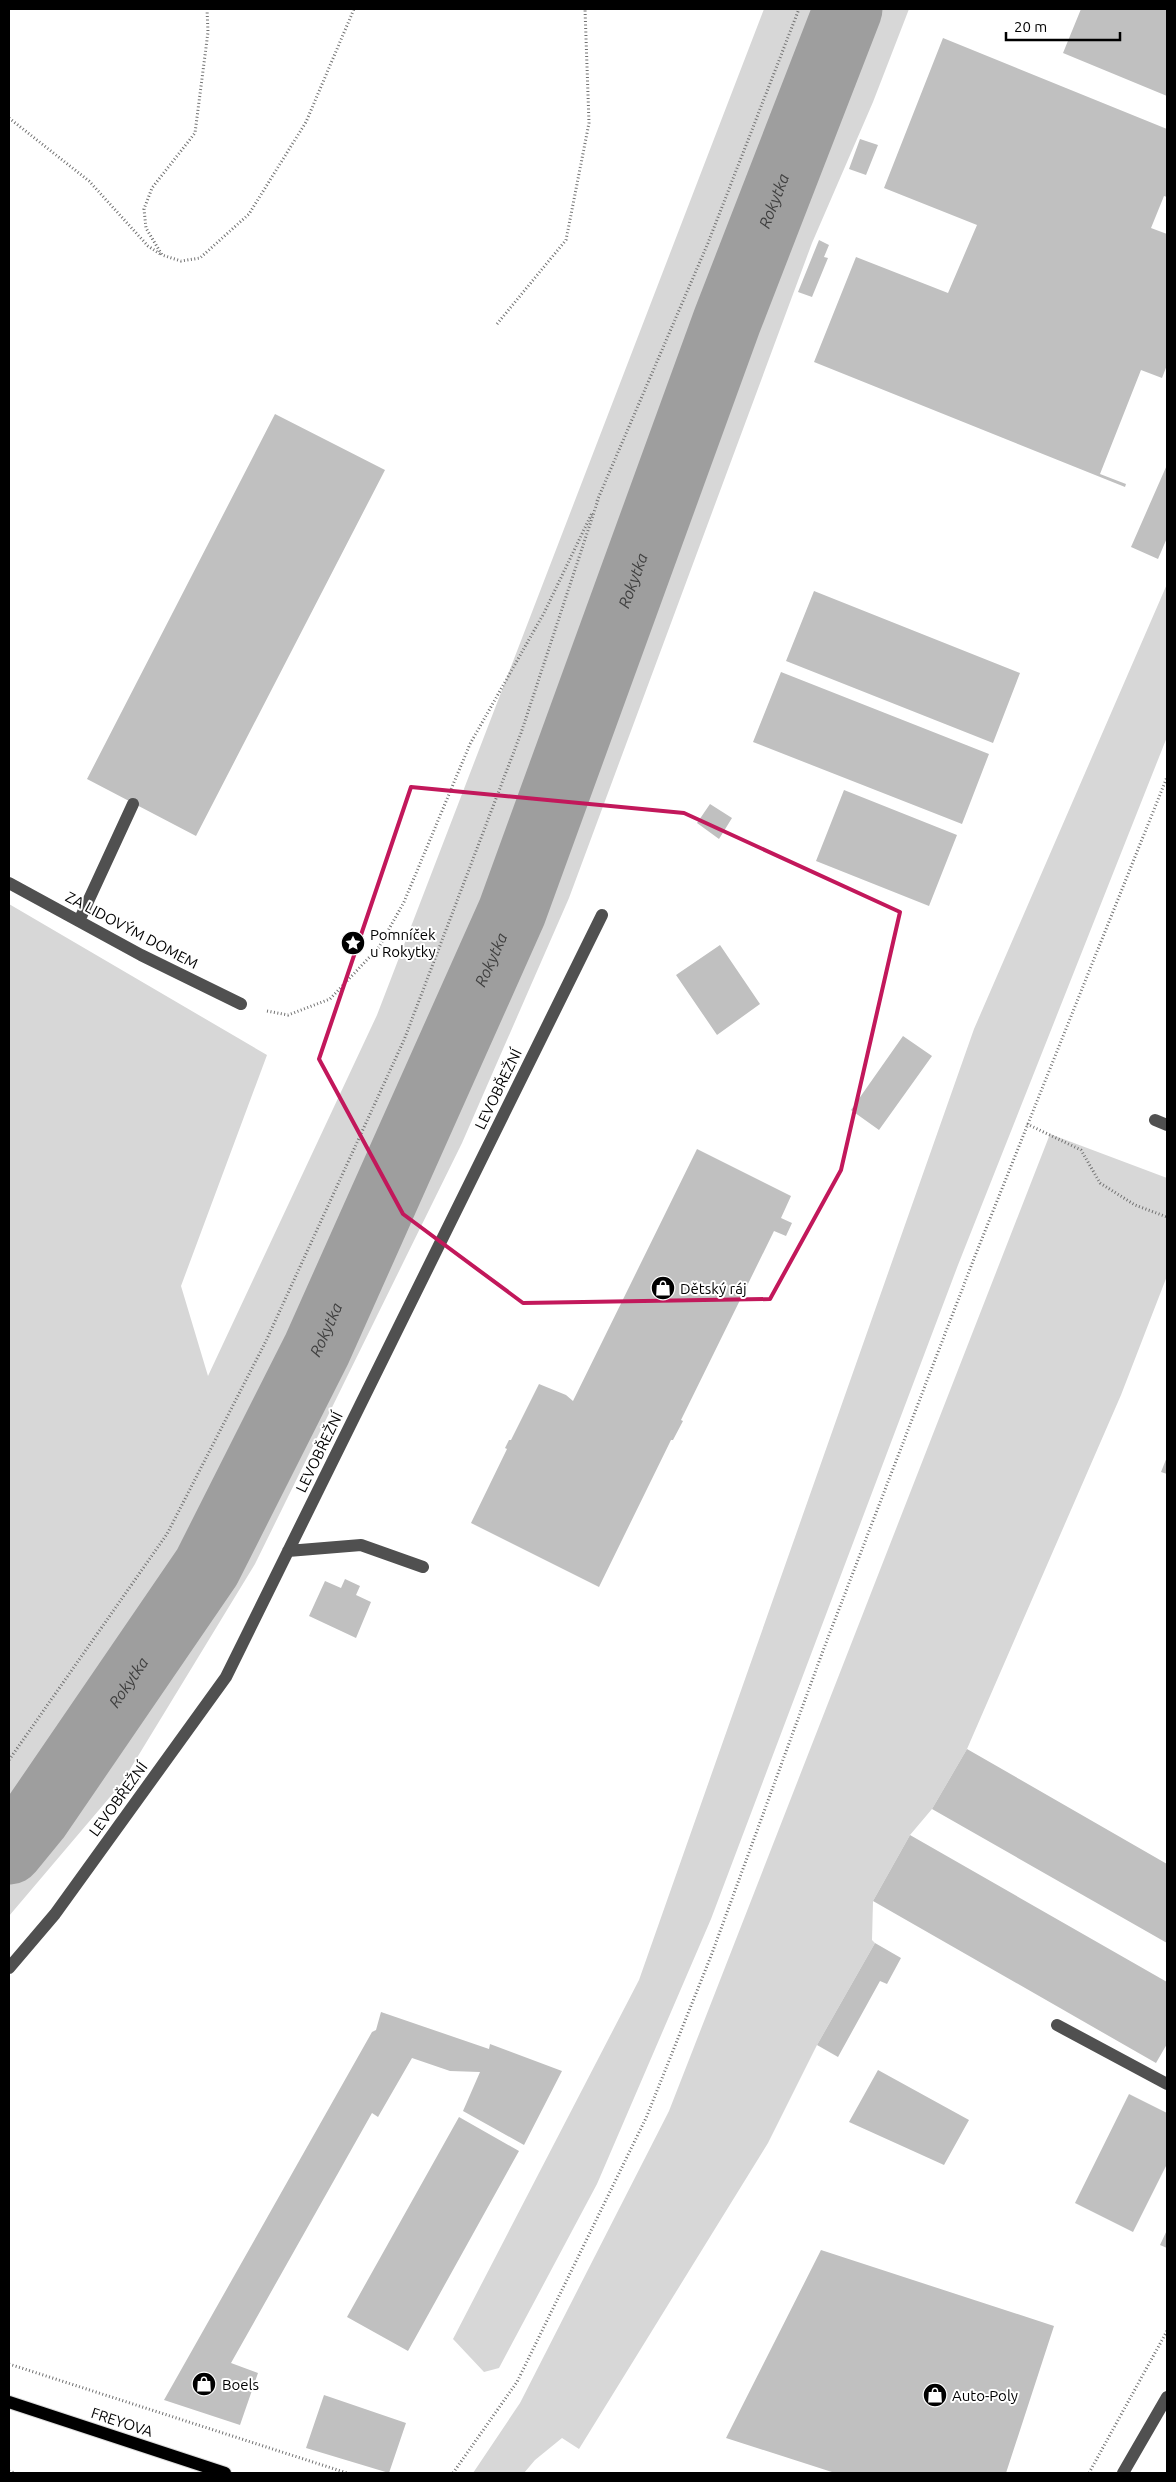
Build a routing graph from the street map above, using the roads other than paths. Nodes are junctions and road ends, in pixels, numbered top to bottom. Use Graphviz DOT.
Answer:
graph roads {
  1 [pos="133,804"];
  2 [pos="9,883"];
  3 [pos="602,915"];
  4 [pos="79,921"];
  5 [pos="242,1004"];
  6 [pos="288,1551"];
  7 [pos="424,1567"];
  8 [pos="9,1968"];
  9 [pos="1057,2026"];
  10 [pos="1167,2084"];
  11 [pos="1167,2397"];
  12 [pos="9,2402"];
  13 [pos="225,2473"];
  14 [pos="1123,2473"];
  1 -- 4 [label="street"];
  2 -- 4 [label="street, ZA LIDOVÝM DOMEM"];
  3 -- 6 [label="street, LEVOBŘEŽNÍ"];
  4 -- 5 [label="street, ZA LIDOVÝM DOMEM"];
  6 -- 7 [label="street"];
  6 -- 8 [label="street, LEVOBŘEŽNÍ"];
  9 -- 10 [label="street"];
  11 -- 14 [label="street"];
  12 -- 13 [label="main road, FREYOVA"];
}
